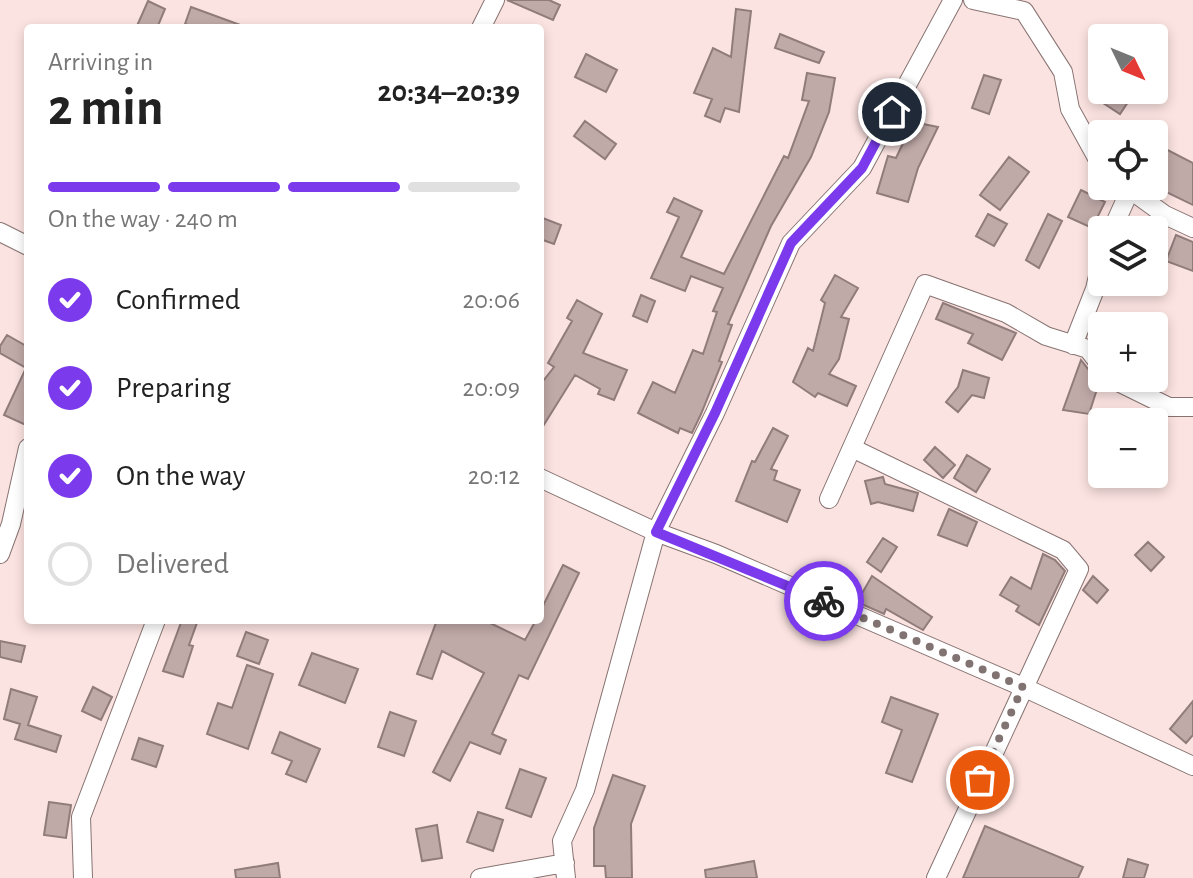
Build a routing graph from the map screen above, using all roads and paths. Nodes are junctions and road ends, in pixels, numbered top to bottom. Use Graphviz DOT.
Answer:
graph roads {
  1 [pos="495,0"];
  2 [pos="953,0"];
  3 [pos="973,0"];
  4 [pos="483,24"];
  5 [pos="1088,142"];
  6 [pos="1144,200"];
  7 [pos="1193,228"];
  8 [pos="0,232"];
  9 [pos="24,244"];
  10 [pos="1092,296"];
  11 [pos="1073,345"];
  12 [pos="1088,349"];
  13 [pos="1138,392"];
  14 [pos="1193,407"];
  15 [pos="852,448"];
  16 [pos="24,466"];
  17 [pos="544,480"];
  18 [pos="829,499"];
  19 [pos="656,532"];
  20 [pos="0,554"];
  21 [pos="154,624"];
  22 [pos="1023,687"];
  23 [pos="1193,766"];
  24 [pos="566,870"];
  25 [pos="83,878"];
  26 [pos="480,878"];
  27 [pos="936,878"];
  1 -- 4 [label="street"];
  2 -- 19 [label="street"];
  3 -- 5 [label="street"];
  6 -- 7 [label="street"];
  8 -- 9 [label="street"];
  10 -- 11 [label="street"];
  11 -- 12 [label="street"];
  11 -- 15 [label="street"];
  13 -- 14 [label="street"];
  15 -- 18 [label="street"];
  15 -- 22 [label="street"];
  16 -- 20 [label="street"];
  17 -- 19 [label="street"];
  19 -- 22 [label="street"];
  19 -- 24 [label="street"];
  21 -- 25 [label="street"];
  22 -- 23 [label="street"];
  22 -- 27 [label="street"];
  24 -- 26 [label="street"];
}
